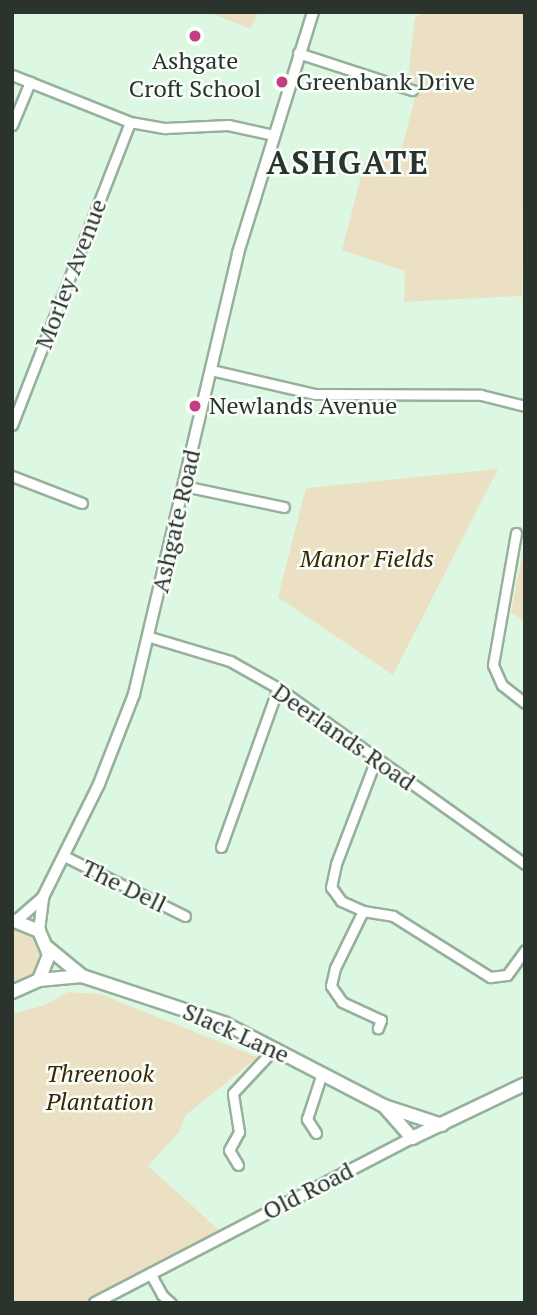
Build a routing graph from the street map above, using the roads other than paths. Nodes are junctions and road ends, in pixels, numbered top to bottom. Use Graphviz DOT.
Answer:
graph roads {
  1 [pos="313,12"];
  2 [pos="298,53"];
  3 [pos="12,75"];
  4 [pos="30,82"];
  5 [pos="412,89"];
  6 [pos="130,122"];
  7 [pos="12,125"];
  8 [pos="273,135"];
  9 [pos="211,370"];
  10 [pos="525,405"];
  11 [pos="12,425"];
  12 [pos="12,476"];
  13 [pos="184,486"];
  14 [pos="82,503"];
  15 [pos="284,507"];
  16 [pos="516,533"];
  17 [pos="150,637"];
  18 [pos="278,688"];
  19 [pos="525,703"];
  20 [pos="376,759"];
  21 [pos="221,847"];
  22 [pos="64,856"];
  23 [pos="525,864"];
  24 [pos="43,897"];
  25 [pos="363,911"];
  26 [pos="185,916"];
  27 [pos="15,920"];
  28 [pos="39,931"];
  29 [pos="47,947"];
  30 [pos="525,950"];
  31 [pos="82,976"];
  32 [pos="39,980"];
  33 [pos="12,992"];
  34 [pos="378,1028"];
  35 [pos="275,1048"];
  36 [pos="321,1073"];
  37 [pos="525,1084"];
  38 [pos="384,1106"];
  39 [pos="442,1125"];
  40 [pos="316,1133"];
  41 [pos="412,1138"];
  42 [pos="237,1165"];
  43 [pos="150,1273"];
  44 [pos="95,1303"];
  45 [pos="172,1303"];
  1 -- 2 [label="street, Ashgate Road"];
  2 -- 5 [label="street"];
  2 -- 8 [label="street, Ashgate Road"];
  3 -- 4 [label="street"];
  4 -- 6 [label="street"];
  4 -- 7 [label="street"];
  6 -- 8 [label="street"];
  6 -- 11 [label="street, Morley Avenue"];
  8 -- 9 [label="street, Ashgate Road"];
  9 -- 10 [label="street"];
  9 -- 13 [label="street, Ashgate Road"];
  12 -- 14 [label="street"];
  13 -- 15 [label="street"];
  13 -- 17 [label="street, Ashgate Road"];
  16 -- 19 [label="street"];
  17 -- 18 [label="street, Deerlands Road"];
  17 -- 22 [label="street, Ashgate Road"];
  18 -- 20 [label="street, Deerlands Road"];
  18 -- 21 [label="street"];
  20 -- 23 [label="street, Deerlands Road"];
  20 -- 25 [label="street"];
  22 -- 24 [label="street, Ashgate Road"];
  22 -- 26 [label="street, The Dell"];
  24 -- 27 [label="street, Ashgate Road"];
  24 -- 28 [label="street, Ashgate Road"];
  25 -- 30 [label="street"];
  25 -- 34 [label="street"];
  27 -- 28 [label="main road"];
  28 -- 29 [label="main road"];
  29 -- 31 [label="main road, Slack Lane"];
  29 -- 32 [label="main road"];
  31 -- 32 [label="main road, Slack Lane"];
  31 -- 35 [label="main road, Slack Lane"];
  32 -- 33 [label="main road, Slack Lane"];
  35 -- 36 [label="main road, Slack Lane"];
  35 -- 42 [label="street"];
  36 -- 38 [label="main road, Slack Lane"];
  36 -- 40 [label="street"];
  37 -- 39 [label="main road, Old Road"];
  38 -- 39 [label="main road, Slack Lane"];
  38 -- 41 [label="main road, Slack Lane"];
  39 -- 41 [label="main road, Old Road"];
  41 -- 43 [label="street, Old Road"];
  43 -- 44 [label="street, Old Road"];
  43 -- 45 [label="street"];
}
